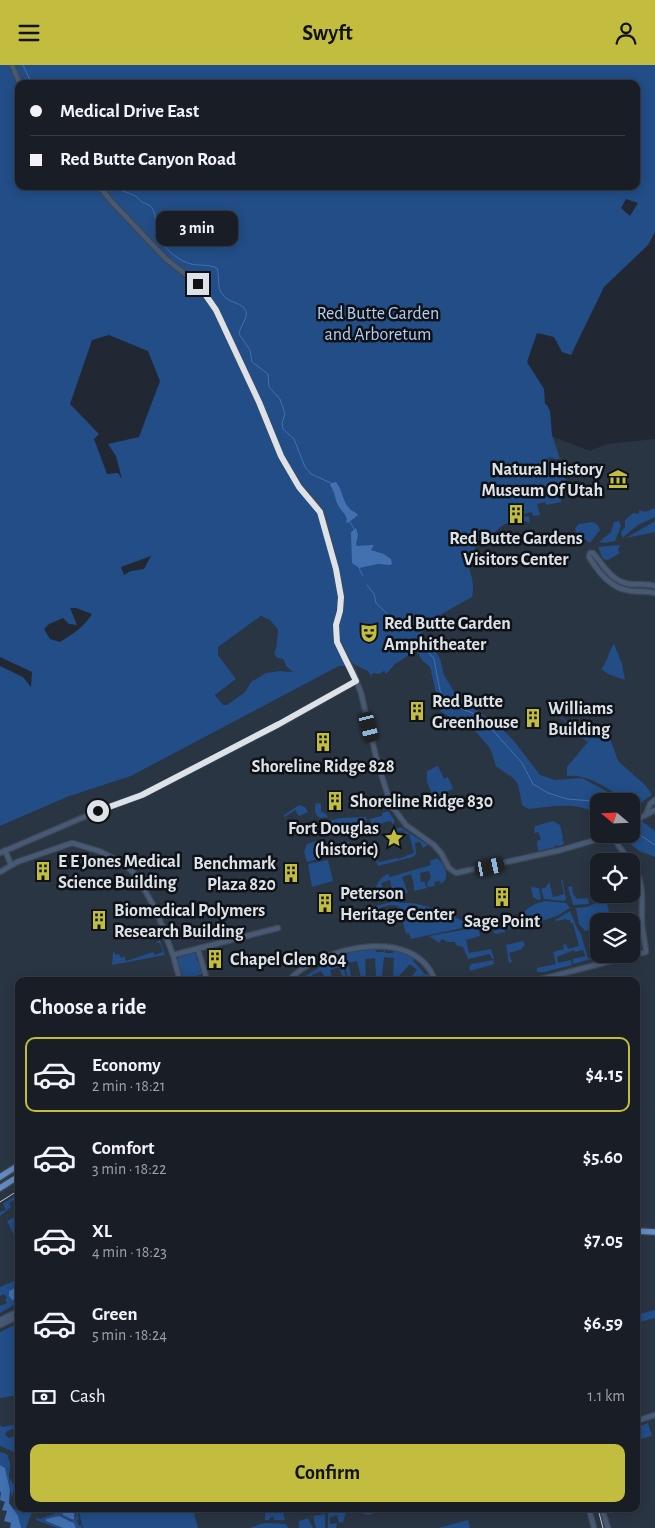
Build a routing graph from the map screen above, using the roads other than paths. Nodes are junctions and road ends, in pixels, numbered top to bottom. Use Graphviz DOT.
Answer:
graph roads {
  1 [pos="12,65"];
  2 [pos="18,80"];
  3 [pos="102,190"];
  4 [pos="655,585"];
  5 [pos="655,593"];
  6 [pos="356,681"];
  7 [pos="655,800"];
  8 [pos="655,810"];
  9 [pos="646,814"];
  10 [pos="640,817"];
  11 [pos="590,843"];
  12 [pos="6,851"];
  13 [pos="0,853"];
  14 [pos="11,865"];
  15 [pos="0,872"];
  16 [pos="640,880"];
  17 [pos="278,928"];
  18 [pos="198,949"];
  19 [pos="172,955"];
  20 [pos="179,977"];
  21 [pos="206,977"];
  22 [pos="294,977"];
  23 [pos="433,977"];
  24 [pos="549,977"];
  25 [pos="15,1168"];
  26 [pos="0,1177"];
  27 [pos="15,1179"];
  28 [pos="0,1188"];
  29 [pos="640,1231"];
  30 [pos="655,1232"];
  31 [pos="15,1313"];
  32 [pos="15,1318"];
  33 [pos="0,1320"];
  34 [pos="0,1325"];
  35 [pos="655,1415"];
  36 [pos="640,1420"];
  37 [pos="590,1512"];
  38 [pos="603,1512"];
  39 [pos="594,1528"];
  40 [pos="608,1528"];
  1 -- 2 [label="street"];
  3 -- 6 [label="street"];
  4 -- 5 [label="street"];
  6 -- 11 [label="street"];
  6 -- 12 [label="street"];
  7 -- 9 [label="street"];
  8 -- 9 [label="street"];
  9 -- 10 [label="street"];
  12 -- 13 [label="street"];
  12 -- 14 [label="street"];
  14 -- 15 [label="street"];
  14 -- 19 [label="street"];
  16 -- 24 [label="street"];
  17 -- 18 [label="street"];
  18 -- 19 [label="street"];
  18 -- 21 [label="street"];
  19 -- 20 [label="street"];
  22 -- 23 [label="street"];
  25 -- 26 [label="main road"];
  27 -- 28 [label="main road"];
  29 -- 30 [label="main road"];
  31 -- 33 [label="street"];
  32 -- 34 [label="street"];
  35 -- 36 [label="street"];
  37 -- 39 [label="street"];
  38 -- 40 [label="street"];
}
